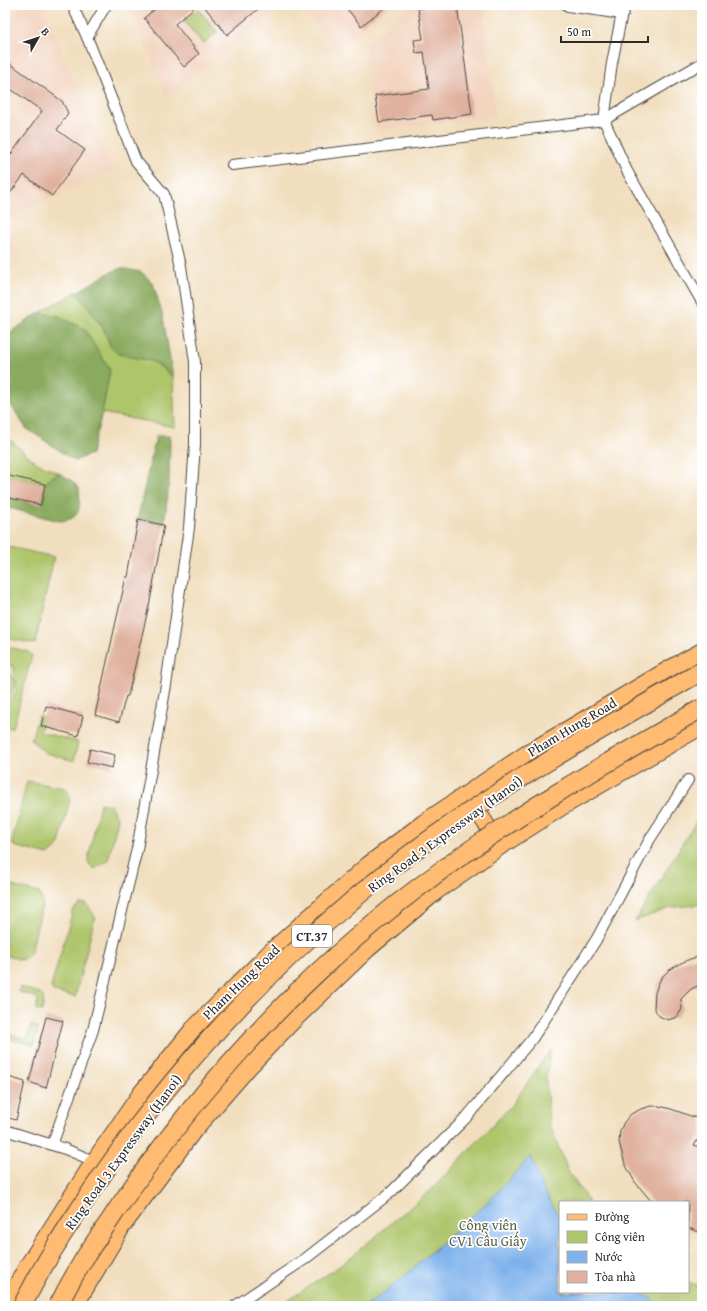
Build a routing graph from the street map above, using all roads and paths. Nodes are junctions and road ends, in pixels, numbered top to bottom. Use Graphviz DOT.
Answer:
graph roads {
  1 [pos="72,5"];
  2 [pos="105,5"];
  3 [pos="568,5"];
  4 [pos="624,9"];
  5 [pos="87,37"];
  6 [pos="702,63"];
  7 [pos="604,120"];
  8 [pos="232,165"];
  9 [pos="702,302"];
  10 [pos="702,651"];
  11 [pos="702,671"];
  12 [pos="702,708"];
  13 [pos="702,726"];
  14 [pos="688,780"];
  15 [pos="466,794"];
  16 [pos="501,846"];
  17 [pos="5,1130"];
  18 [pos="52,1145"];
  19 [pos="94,1161"];
  20 [pos="5,1306"];
  21 [pos="22,1306"];
  22 [pos="58,1306"];
  23 [pos="75,1306"];
  24 [pos="235,1306"];
  1 -- 5 [label="street"];
  2 -- 5 [label="street"];
  3 -- 4 [label="street"];
  4 -- 7 [label="street"];
  5 -- 18 [label="street"];
  6 -- 7 [label="street"];
  7 -- 8 [label="street"];
  7 -- 9 [label="street"];
  10 -- 15 [label="main road, Pham Hung Road"];
  11 -- 21 [label="highway, Ring Road 3 Expressway (Hanoi) / CT.37, bridge"];
  12 -- 22 [label="highway, Ring Road 3 Expressway (Hanoi) / CT.37, bridge"];
  13 -- 16 [label="main road"];
  14 -- 24 [label="street"];
  15 -- 16 [label="main road"];
  15 -- 19 [label="main road, Pham Hung Road"];
  16 -- 23 [label="main road"];
  17 -- 18 [label="street"];
  18 -- 19 [label="street"];
  19 -- 20 [label="main road, Pham Hung Road"];
}
